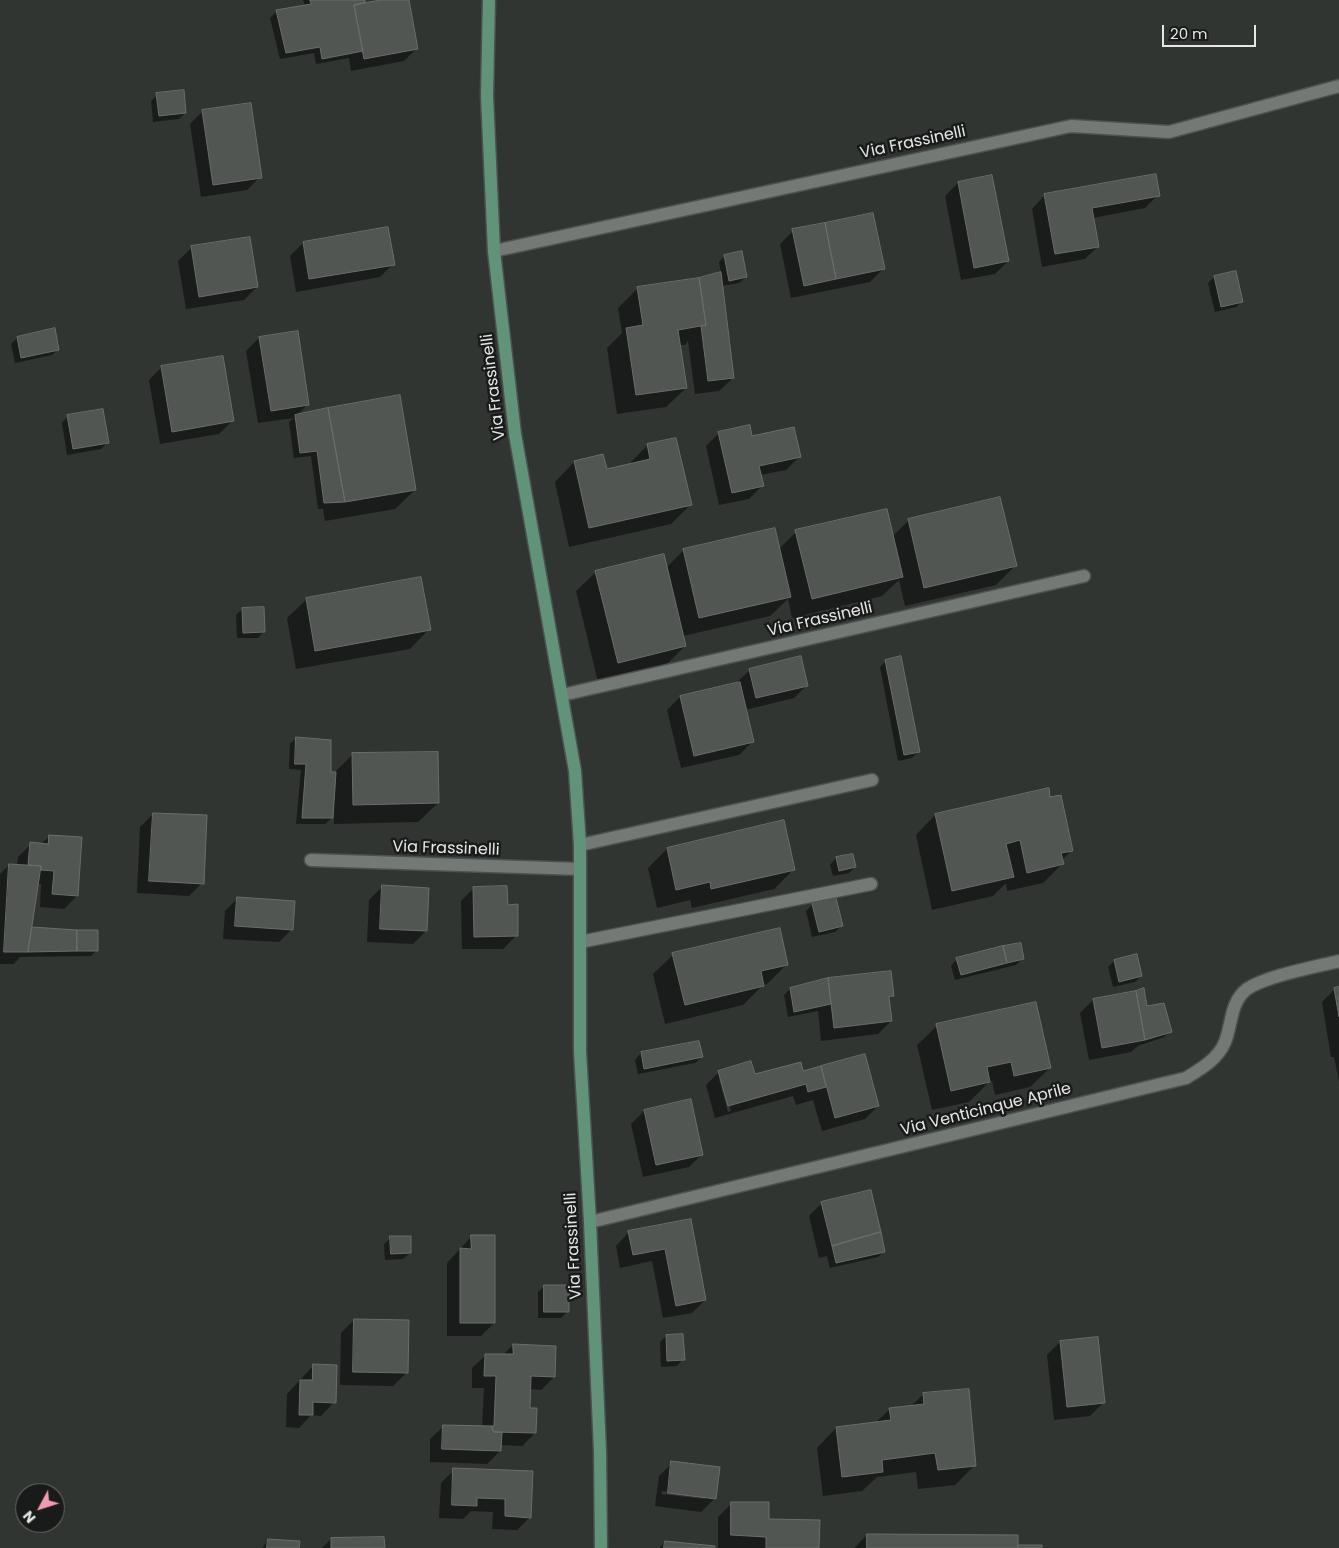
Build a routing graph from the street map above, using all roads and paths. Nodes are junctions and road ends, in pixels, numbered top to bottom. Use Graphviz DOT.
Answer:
graph roads {
  1 [pos="489,0"];
  2 [pos="1339,86"];
  3 [pos="494,251"];
  4 [pos="1084,576"];
  5 [pos="562,695"];
  6 [pos="872,780"];
  7 [pos="580,845"];
  8 [pos="310,860"];
  9 [pos="580,870"];
  10 [pos="871,884"];
  11 [pos="580,942"];
  12 [pos="1339,961"];
  13 [pos="590,1222"];
  14 [pos="601,1548"];
  1 -- 3 [label="street, Via Frassinelli"];
  2 -- 3 [label="street, Via Frassinelli"];
  3 -- 5 [label="street, Via Frassinelli"];
  4 -- 5 [label="street, Via Frassinelli"];
  5 -- 7 [label="street, Via Frassinelli"];
  6 -- 7 [label="street"];
  7 -- 9 [label="street, Via Frassinelli"];
  8 -- 9 [label="street, Via Frassinelli"];
  9 -- 11 [label="street, Via Frassinelli"];
  10 -- 11 [label="street"];
  11 -- 13 [label="street, Via Frassinelli"];
  12 -- 13 [label="street, Via Venticinque Aprile"];
  13 -- 14 [label="street, Via Frassinelli"];
}
